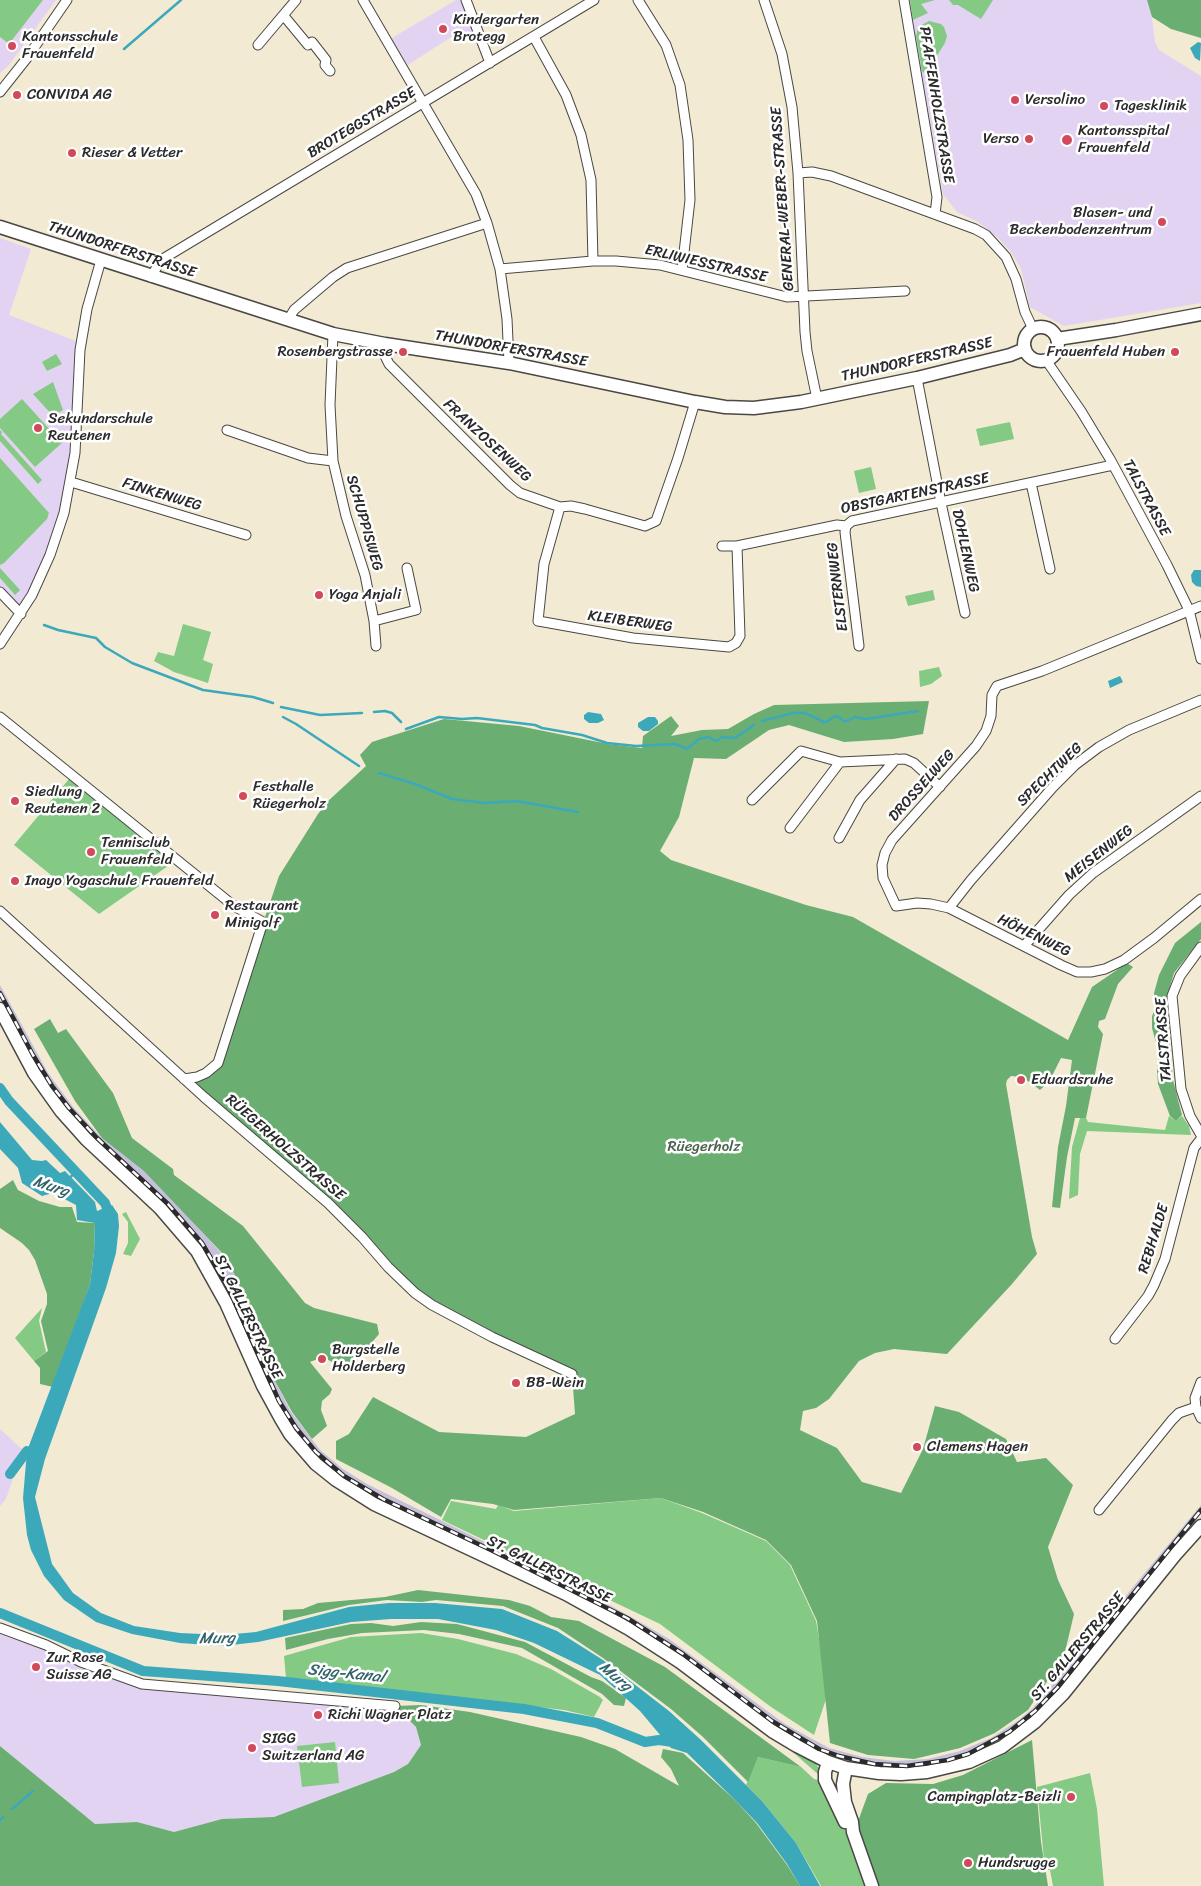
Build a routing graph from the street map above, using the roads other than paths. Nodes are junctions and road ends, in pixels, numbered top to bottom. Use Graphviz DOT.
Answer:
graph roads {
  1 [pos="67,0"];
  2 [pos="296,0"];
  3 [pos="362,0"];
  4 [pos="466,0"];
  5 [pos="594,0"];
  6 [pos="638,0"];
  7 [pos="764,0"];
  8 [pos="904,0"];
  9 [pos="284,16"];
  10 [pos="534,37"];
  11 [pos="258,45"];
  12 [pos="490,63"];
  13 [pos="330,71"];
  14 [pos="0,92"];
  15 [pos="424,102"];
  16 [pos="798,173"];
  17 [pos="935,214"];
  18 [pos="488,223"];
  19 [pos="0,227"];
  20 [pos="101,260"];
  21 [pos="593,261"];
  22 [pos="500,270"];
  23 [pos="682,270"];
  24 [pos="151,276"];
  25 [pos="906,291"];
  26 [pos="803,296"];
  27 [pos="1201,314"];
  28 [pos="288,320"];
  29 [pos="1033,329"];
  30 [pos="333,334"];
  31 [pos="1057,339"];
  32 [pos="385,344"];
  33 [pos="1025,349"];
  34 [pos="1046,360"];
  35 [pos="509,363"];
  36 [pos="917,378"];
  37 [pos="816,399"];
  38 [pos="695,402"];
  39 [pos="227,430"];
  40 [pos="333,461"];
  41 [pos="1114,465"];
  42 [pos="70,482"];
  43 [pos="1031,483"];
  44 [pos="940,503"];
  45 [pos="560,507"];
  46 [pos="846,526"];
  47 [pos="246,535"];
  48 [pos="722,546"];
  49 [pos="737,546"];
  50 [pos="407,568"];
  51 [pos="1050,569"];
  52 [pos="0,592"];
  53 [pos="1201,606"];
  54 [pos="1189,610"];
  55 [pos="965,613"];
  56 [pos="21,614"];
  57 [pos="374,621"];
  58 [pos="0,644"];
  59 [pos="376,646"];
  60 [pos="859,646"];
  61 [pos="1201,659"];
  62 [pos="1201,700"];
  63 [pos="0,717"];
  64 [pos="896,759"];
  65 [pos="840,762"];
  66 [pos="940,787"];
  67 [pos="1201,796"];
  68 [pos="752,800"];
  69 [pos="790,828"];
  70 [pos="839,838"];
  71 [pos="1201,899"];
  72 [pos="896,906"];
  73 [pos="949,908"];
  74 [pos="0,911"];
  75 [pos="1024,946"];
  76 [pos="1201,947"];
  77 [pos="0,1009"];
  78 [pos="184,1079"];
  79 [pos="1201,1135"];
  80 [pos="1201,1139"];
  81 [pos="1115,1339"];
  82 [pos="572,1374"];
  83 [pos="1201,1382"];
  84 [pos="1196,1407"];
  85 [pos="1201,1418"];
  86 [pos="1099,1510"];
  87 [pos="1201,1526"];
  88 [pos="0,1628"];
  89 [pos="395,1706"];
  90 [pos="828,1762"];
  91 [pos="846,1768"];
  92 [pos="853,1832"];
  93 [pos="872,1886"];
  1 -- 14 [label="street"];
  2 -- 9 [label="street"];
  3 -- 15 [label="street"];
  4 -- 12 [label="street"];
  5 -- 10 [label="street, BROTEGGSTRASSE"];
  6 -- 23 [label="street"];
  7 -- 16 [label="street, GENERAL-WEBER-STRASSE"];
  8 -- 17 [label="street, PFAFFENHOLZSTRASSE"];
  9 -- 11 [label="street"];
  9 -- 13 [label="street"];
  10 -- 12 [label="street, BROTEGGSTRASSE"];
  10 -- 21 [label="street"];
  12 -- 15 [label="street, BROTEGGSTRASSE"];
  15 -- 18 [label="street"];
  15 -- 24 [label="street, BROTEGGSTRASSE"];
  16 -- 17 [label="street"];
  16 -- 26 [label="street, GENERAL-WEBER-STRASSE"];
  17 -- 29 [label="street"];
  18 -- 22 [label="street"];
  18 -- 28 [label="street"];
  19 -- 20 [label="main road, THUNDORFERSTRASSE"];
  20 -- 24 [label="main road, THUNDORFERSTRASSE"];
  20 -- 42 [label="street"];
  21 -- 22 [label="street, ERLIWIESSTRASSE"];
  21 -- 23 [label="street, ERLIWIESSTRASSE"];
  22 -- 35 [label="street"];
  23 -- 26 [label="street, ERLIWIESSTRASSE"];
  24 -- 28 [label="main road, THUNDORFERSTRASSE"];
  25 -- 26 [label="street, ERLIWIESSTRASSE"];
  26 -- 37 [label="street, GENERAL-WEBER-STRASSE"];
  27 -- 31 [label="main road"];
  28 -- 30 [label="main road, THUNDORFERSTRASSE"];
  29 -- 31 [label="main road"];
  29 -- 33 [label="main road"];
  30 -- 32 [label="main road, THUNDORFERSTRASSE"];
  30 -- 40 [label="street, SCHUPPISWEG"];
  31 -- 34 [label="main road"];
  32 -- 35 [label="main road, THUNDORFERSTRASSE"];
  32 -- 45 [label="street, FRANZOSENWEG"];
  33 -- 34 [label="main road"];
  33 -- 36 [label="main road, THUNDORFERSTRASSE"];
  34 -- 41 [label="street, TALSTRASSE"];
  35 -- 38 [label="main road, THUNDORFERSTRASSE"];
  36 -- 37 [label="main road, THUNDORFERSTRASSE"];
  36 -- 44 [label="street, DOHLENWEG"];
  37 -- 38 [label="main road, THUNDORFERSTRASSE"];
  38 -- 45 [label="street, FRANZOSENWEG"];
  39 -- 40 [label="street, SCHUPPISWEG"];
  40 -- 57 [label="street, SCHUPPISWEG"];
  41 -- 43 [label="street, OBSTGARTENSTRASSE"];
  41 -- 54 [label="street, TALSTRASSE"];
  42 -- 47 [label="street, FINKENWEG"];
  42 -- 56 [label="street"];
  43 -- 44 [label="street, OBSTGARTENSTRASSE"];
  43 -- 51 [label="street"];
  44 -- 46 [label="street, OBSTGARTENSTRASSE"];
  44 -- 55 [label="street, DOHLENWEG"];
  45 -- 49 [label="street, KLEIBERWEG"];
  46 -- 49 [label="street, OBSTGARTENSTRASSE"];
  46 -- 60 [label="street, ELSTERNWEG"];
  48 -- 49 [label="street, OBSTGARTENSTRASSE"];
  50 -- 57 [label="street, SCHUPPISWEG"];
  52 -- 56 [label="street"];
  53 -- 54 [label="street"];
  54 -- 61 [label="street, TALSTRASSE"];
  54 -- 66 [label="street, DROSSELWEG"];
  56 -- 58 [label="street"];
  57 -- 59 [label="street, SCHUPPISWEG"];
  62 -- 73 [label="street, SPECHTWEG"];
  63 -- 78 [label="street"];
  64 -- 65 [label="street"];
  64 -- 66 [label="street"];
  64 -- 70 [label="street"];
  65 -- 68 [label="street"];
  65 -- 69 [label="street"];
  66 -- 72 [label="street, DROSSELWEG"];
  67 -- 75 [label="street, MEISENWEG"];
  71 -- 75 [label="street, HÖHENWEG"];
  72 -- 73 [label="street, HÖHENWEG"];
  73 -- 75 [label="street, HÖHENWEG"];
  74 -- 78 [label="street, RÜEGERHOLZSTRASSE"];
  76 -- 79 [label="street, TALSTRASSE"];
  77 -- 90 [label="main road, ST. GALLERSTRASSE"];
  78 -- 82 [label="street, RÜEGERHOLZSTRASSE"];
  80 -- 81 [label="street, REBHALDE"];
  83 -- 84 [label="street"];
  84 -- 85 [label="street"];
  84 -- 86 [label="street"];
  87 -- 91 [label="main road, ST. GALLERSTRASSE"];
  88 -- 89 [label="street"];
  90 -- 91 [label="main road, ST. GALLERSTRASSE"];
  90 -- 92 [label="main road"];
  91 -- 92 [label="main road"];
  92 -- 93 [label="main road"];
}
